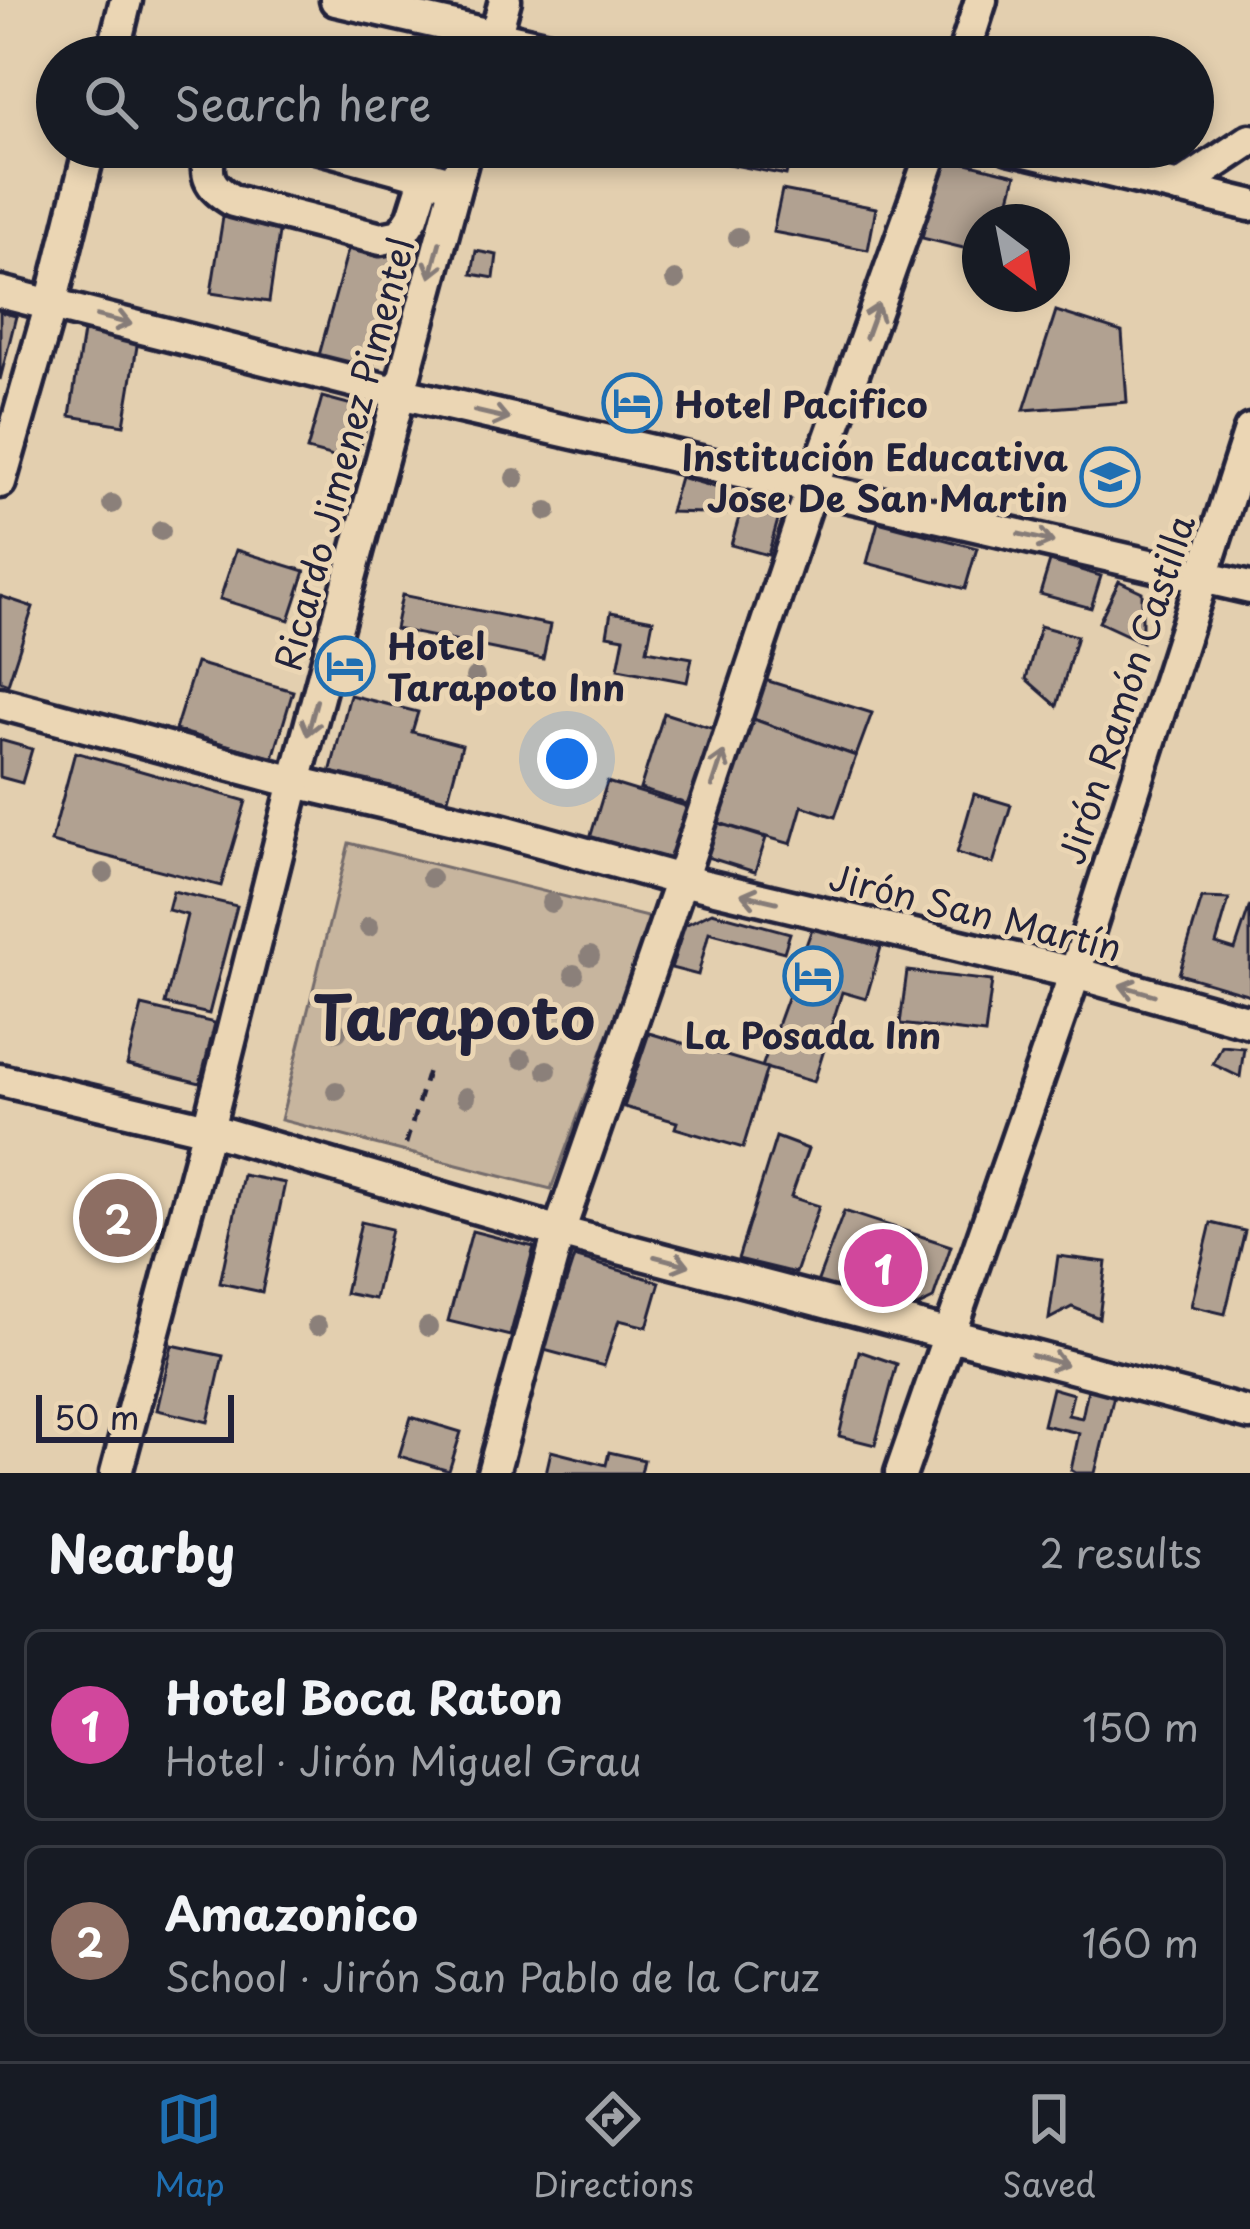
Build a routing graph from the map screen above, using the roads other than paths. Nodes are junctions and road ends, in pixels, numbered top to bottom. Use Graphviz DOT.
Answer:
graph roads {
  1 [pos="126,0"];
  2 [pos="337,0"];
  3 [pos="505,0"];
  4 [pos="982,0"];
  5 [pos="117,36"];
  6 [pos="456,36"];
  7 [pos="495,36"];
  8 [pos="970,36"];
  9 [pos="1250,140"];
  10 [pos="1214,164"];
  11 [pos="85,168"];
  12 [pos="206,168"];
  13 [pos="397,168"];
  14 [pos="450,168"];
  15 [pos="926,168"];
  16 [pos="1096,168"];
  17 [pos="1208,168"];
  18 [pos="441,180"];
  19 [pos="1178,188"];
  20 [pos="1250,205"];
  21 [pos="0,292"];
  22 [pos="51,304"];
  23 [pos="399,393"];
  24 [pos="1250,430"];
  25 [pos="0,482"];
  26 [pos="812,488"];
  27 [pos="1201,575"];
  28 [pos="1250,588"];
  29 [pos="0,703"];
  30 [pos="295,782"];
  31 [pos="682,880"];
  32 [pos="1076,973"];
  33 [pos="1250,1022"];
  34 [pos="0,1080"];
  35 [pos="208,1129"];
  36 [pos="559,1232"];
  37 [pos="950,1333"];
  38 [pos="1250,1414"];
  39 [pos="116,1473"];
  40 [pos="494,1473"];
  41 [pos="901,1473"];
  1 -- 5 [label="street"];
  2 -- 6 [label="street"];
  3 -- 7 [label="street"];
  4 -- 8 [label="street"];
  9 -- 10 [label="street"];
  11 -- 22 [label="street"];
  12 -- 18 [label="street"];
  13 -- 18 [label="street"];
  14 -- 18 [label="street, Ricardo Jimenez Pimentel"];
  26 -- 15 [label="street, one-way"];
  16 -- 19 [label="street"];
  17 -- 19 [label="street"];
  18 -- 23 [label="street, Ricardo Jimenez Pimentel, one-way"];
  19 -- 20 [label="street"];
  21 -- 22 [label="street"];
  22 -- 23 [label="street, one-way"];
  22 -- 25 [label="street"];
  23 -- 26 [label="street, one-way"];
  23 -- 30 [label="street, Ricardo Jimenez Pimentel, one-way"];
  24 -- 27 [label="street, Jirón Ramón Castilla"];
  26 -- 27 [label="street, one-way"];
  31 -- 26 [label="street, one-way"];
  27 -- 28 [label="street"];
  27 -- 32 [label="street, Jirón Ramón Castilla"];
  29 -- 30 [label="street, Jirón San Martín"];
  30 -- 31 [label="street, Jirón San Martín"];
  30 -- 35 [label="street, Ricardo Jimenez Pimentel"];
  32 -- 31 [label="street, Jirón San Martín, one-way"];
  31 -- 36 [label="street"];
  33 -- 32 [label="street, Jirón San Martín, one-way"];
  32 -- 37 [label="street, Jirón Ramón Castilla"];
  34 -- 35 [label="street"];
  35 -- 36 [label="street"];
  35 -- 39 [label="street, Ricardo Jimenez Pimentel"];
  36 -- 37 [label="street, one-way"];
  36 -- 40 [label="street"];
  37 -- 38 [label="street, one-way"];
  37 -- 41 [label="street, Jirón Ramón Castilla"];
}
